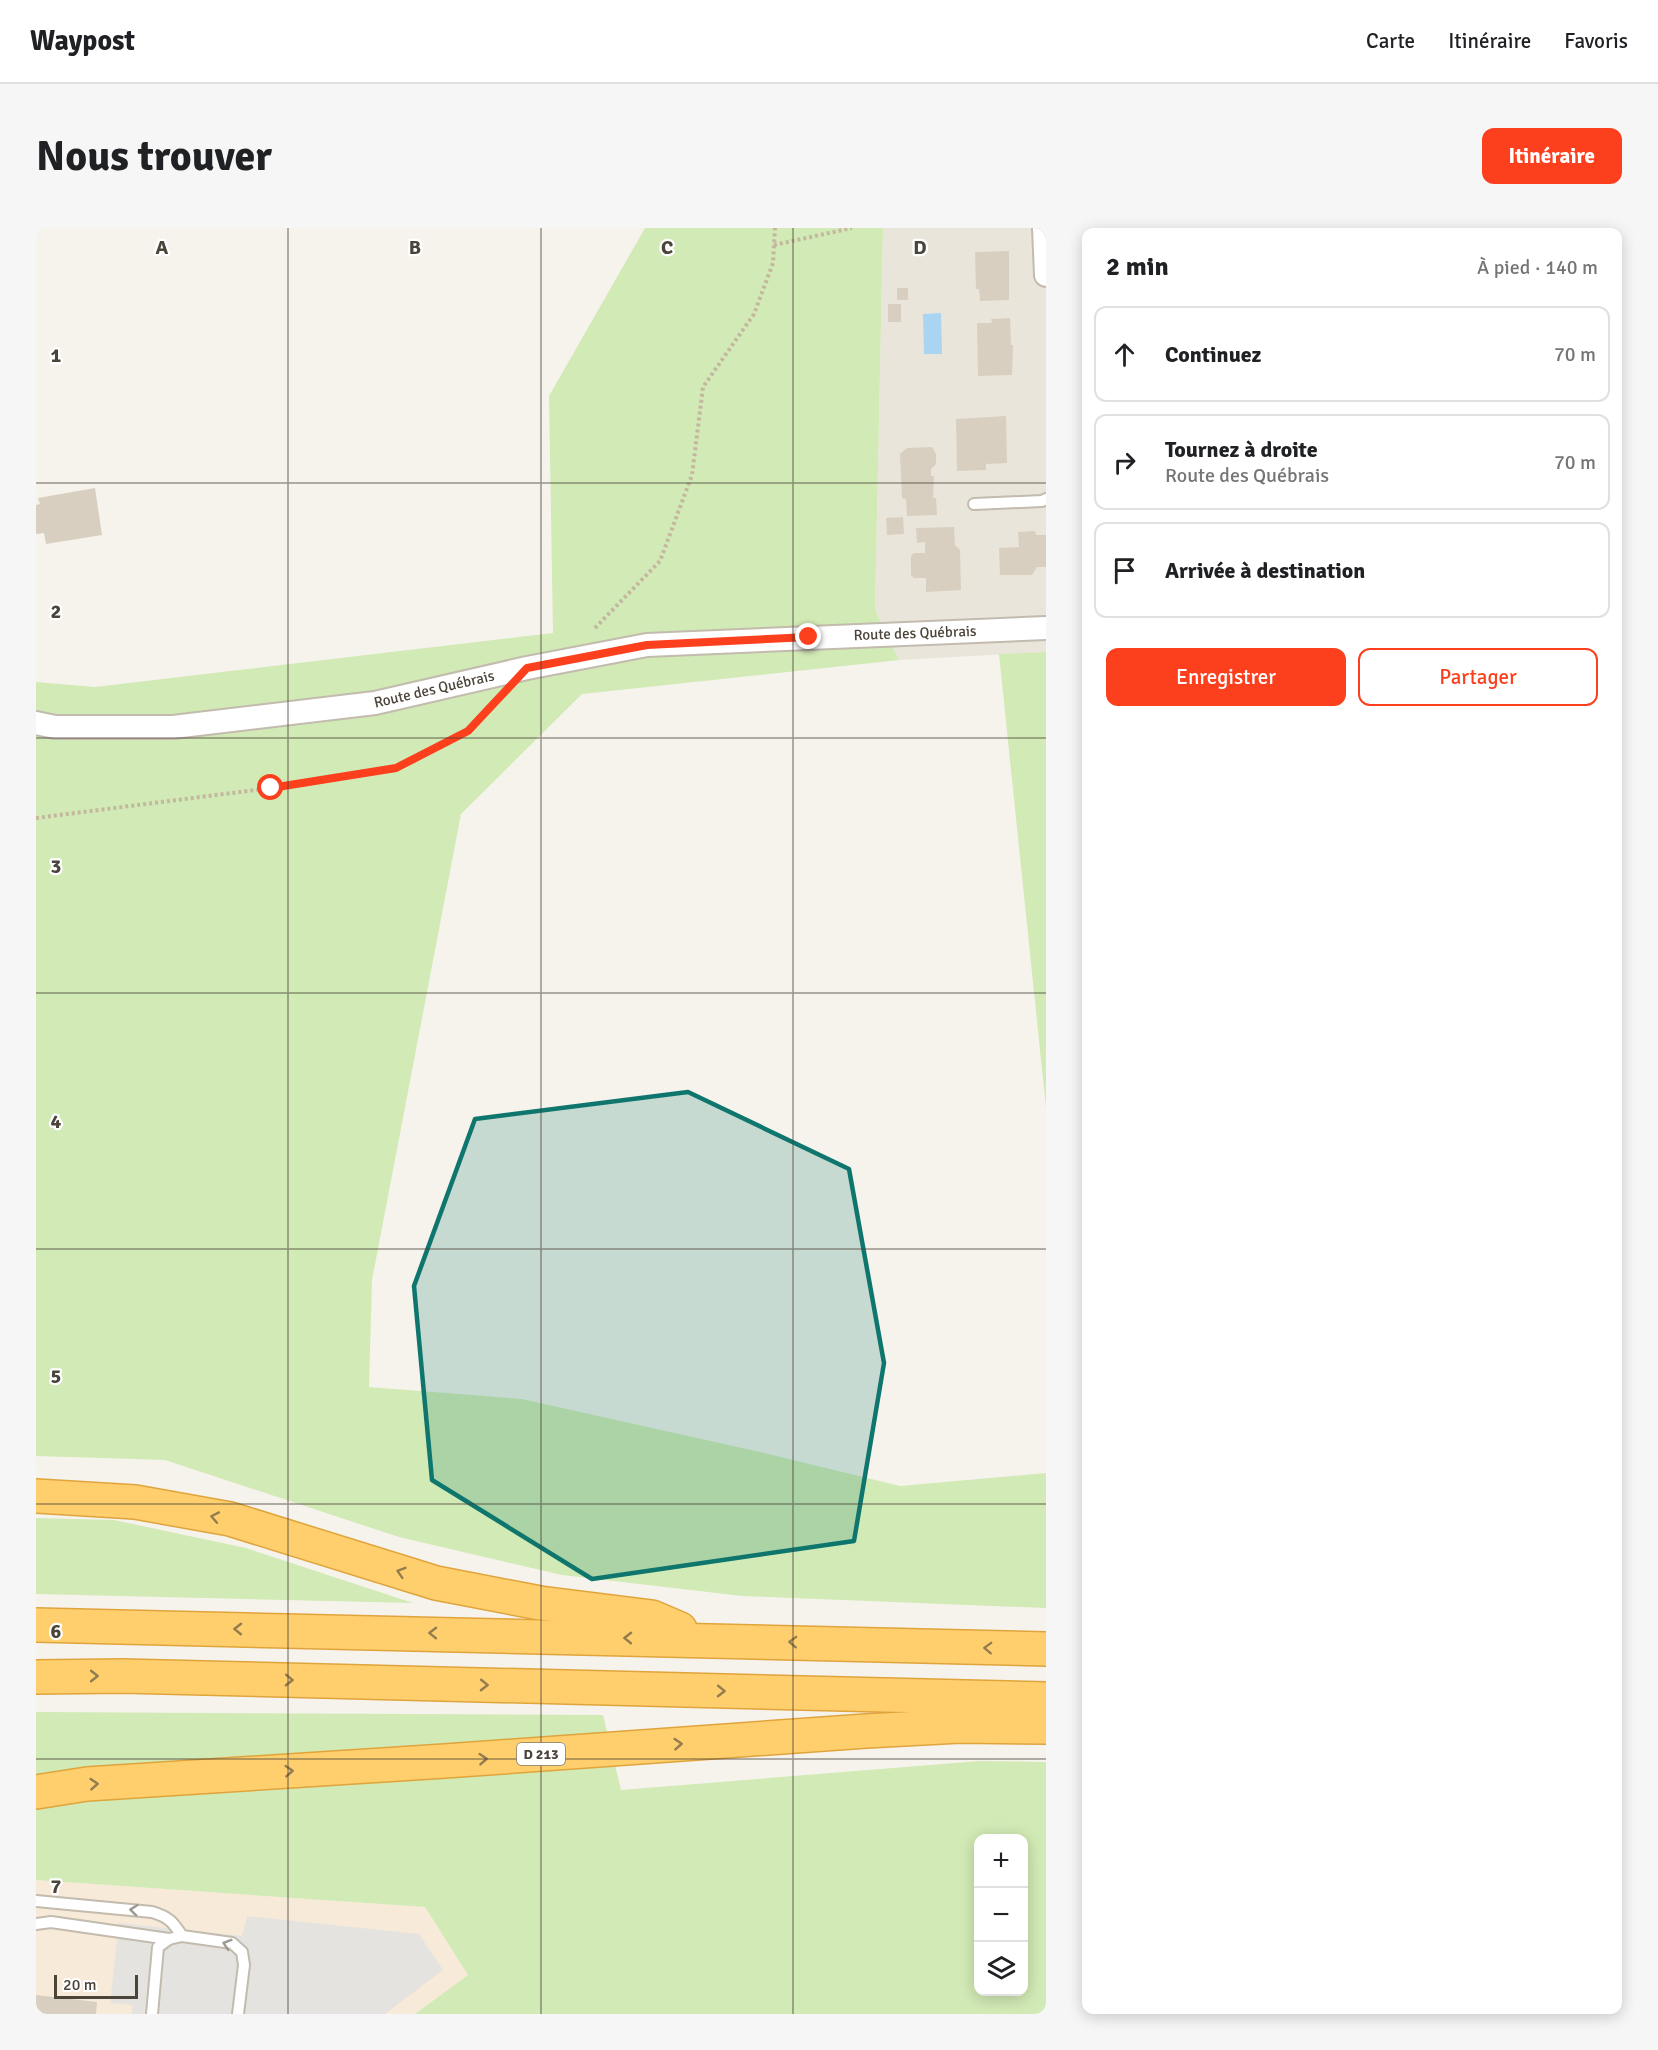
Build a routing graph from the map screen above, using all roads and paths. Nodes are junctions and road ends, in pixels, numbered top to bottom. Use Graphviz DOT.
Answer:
graph roads {
  1 [pos="775,228"];
  2 [pos="852,228"];
  3 [pos="1044,228"];
  4 [pos="774,245"];
  5 [pos="1046,275"];
  6 [pos="1046,499"];
  7 [pos="974,504"];
  8 [pos="1046,628"];
  9 [pos="592,631"];
  10 [pos="527,668"];
  11 [pos="36,723"];
  12 [pos="36,818"];
  13 [pos="36,1496"];
  14 [pos="36,1625"];
  15 [pos="707,1640"];
  16 [pos="1046,1649"];
  17 [pos="36,1677"];
  18 [pos="1046,1699"];
  19 [pos="1046,1727"];
  20 [pos="36,1792"];
  21 [pos="36,1901"];
  22 [pos="36,1924"];
  23 [pos="182,1936"];
  24 [pos="169,1939"];
  25 [pos="152,2014"];
  26 [pos="238,2014"];
  1 -- 4 [label="path"];
  2 -- 4 [label="path"];
  3 -- 5 [label="street"];
  4 -- 9 [label="path"];
  6 -- 7 [label="lane"];
  8 -- 10 [label="street, Route des Québrais"];
  10 -- 11 [label="street, Route des Québrais"];
  10 -- 12 [label="path"];
  15 -- 13 [label="highway, one-way"];
  15 -- 14 [label="highway, one-way"];
  16 -- 15 [label="highway, one-way"];
  17 -- 18 [label="highway, one-way"];
  20 -- 19 [label="highway, D 213, one-way"];
  23 -- 21 [label="lane, one-way"];
  22 -- 24 [label="lane"];
  23 -- 24 [label="lane"];
  26 -- 23 [label="lane, one-way"];
  24 -- 25 [label="lane"];
}
